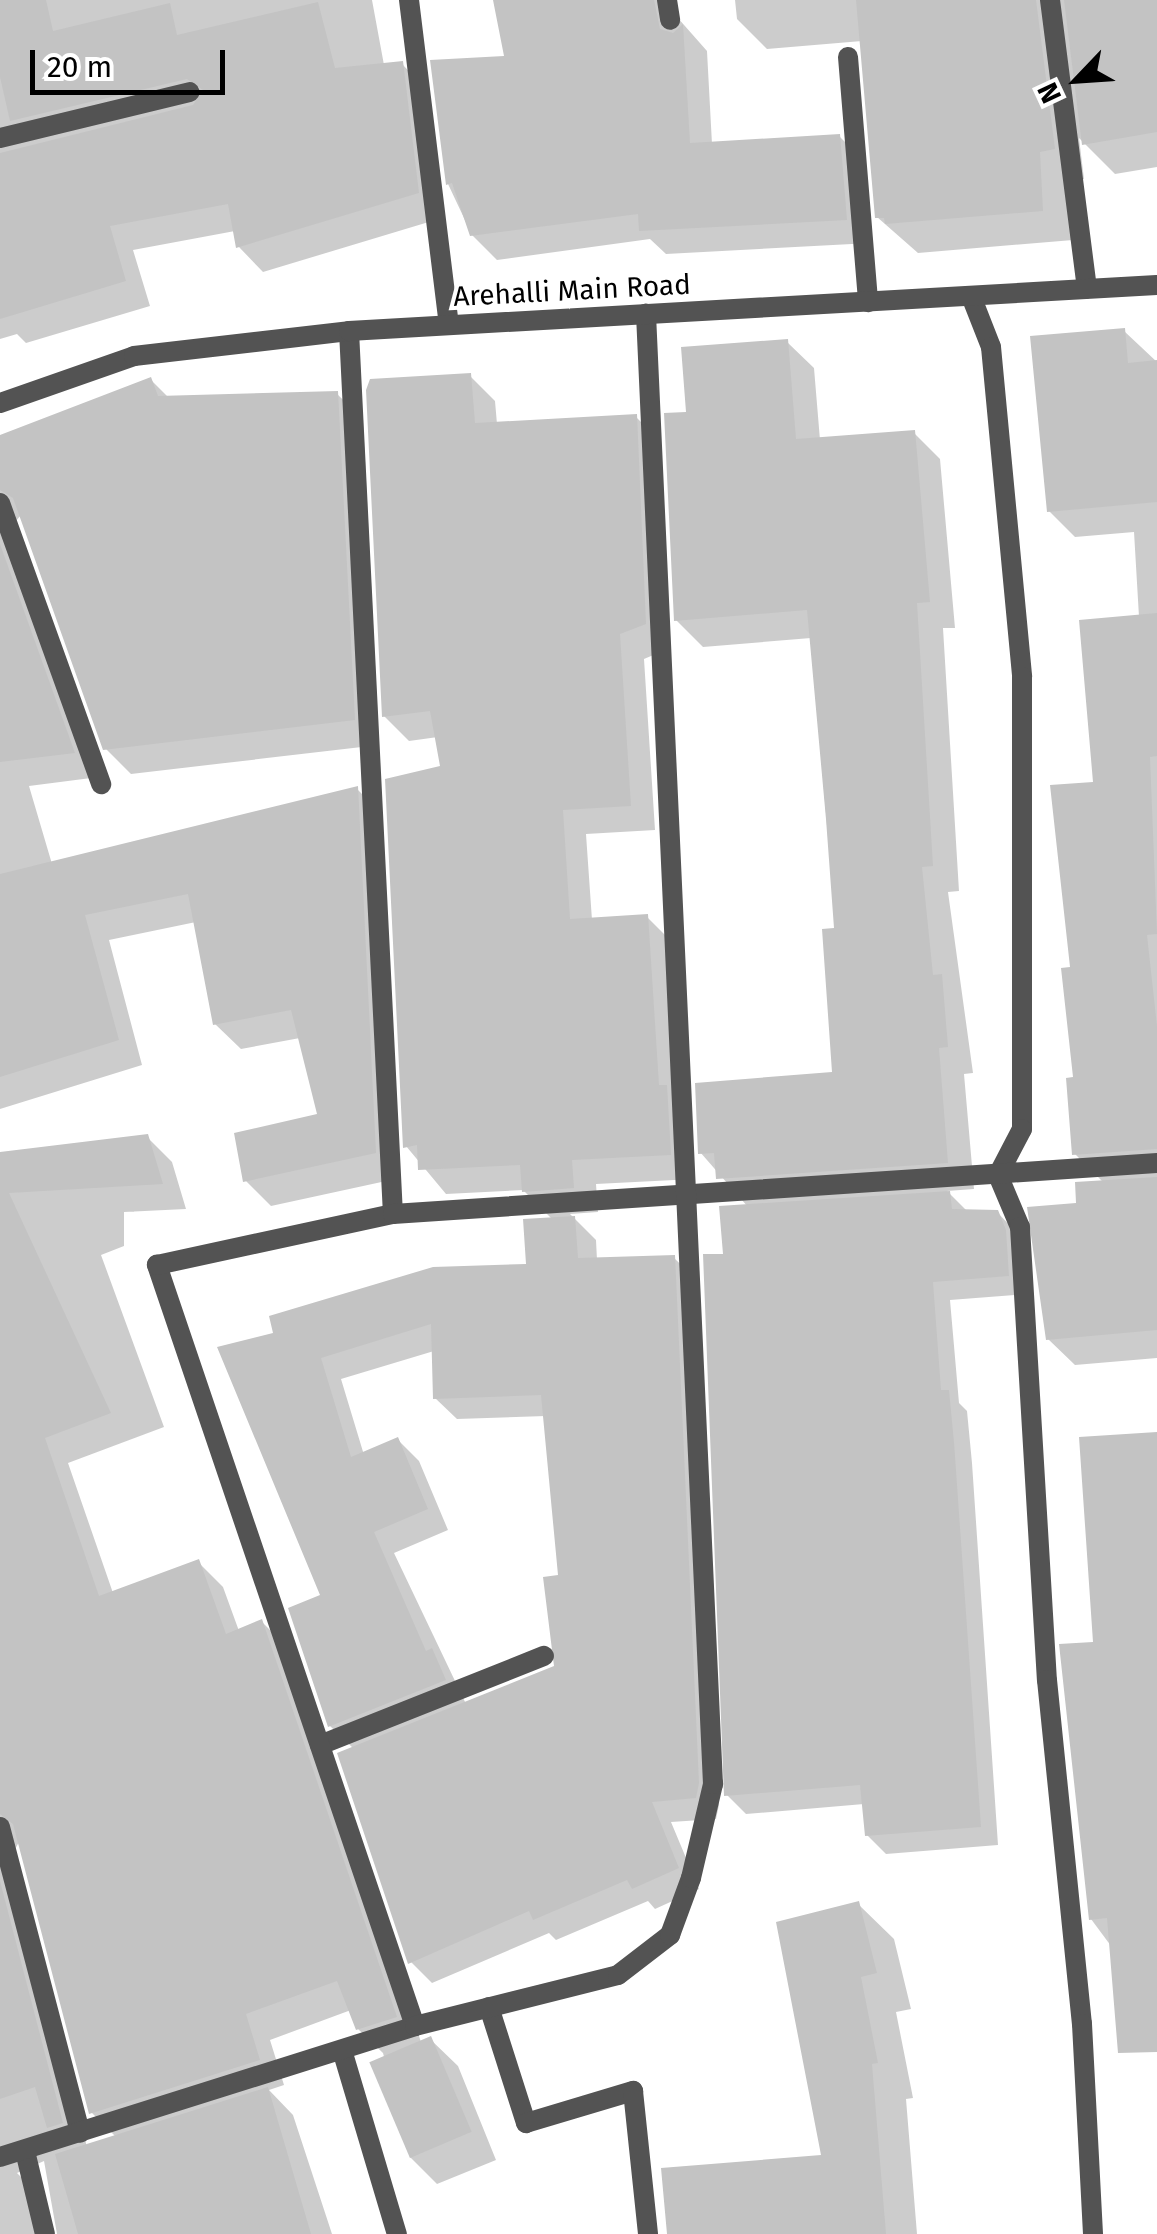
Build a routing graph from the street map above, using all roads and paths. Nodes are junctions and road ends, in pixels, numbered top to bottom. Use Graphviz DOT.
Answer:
graph roads {
  1 [pos="410,0"];
  2 [pos="1050,0"];
  3 [pos="848,57"];
  4 [pos="190,92"];
  5 [pos="0,138"];
  6 [pos="1157,285"];
  7 [pos="1087,289"];
  8 [pos="971,296"];
  9 [pos="868,302"];
  10 [pos="646,314"];
  11 [pos="449,325"];
  12 [pos="349,331"];
  13 [pos="1,401"];
  14 [pos="0,504"];
  15 [pos="101,784"];
  16 [pos="1157,1163"];
  17 [pos="998,1175"];
  18 [pos="686,1193"];
  19 [pos="393,1214"];
  20 [pos="544,1656"];
  21 [pos="320,1745"];
  22 [pos="0,1827"];
  23 [pos="488,2007"];
  24 [pos="415,2026"];
  25 [pos="342,2050"];
  26 [pos="80,2133"];
  27 [pos="25,2151"];
  28 [pos="0,2157"];
  29 [pos="45,2234"];
  30 [pos="397,2234"];
  31 [pos="648,2234"];
  32 [pos="1093,2234"];
  1 -- 11 [label="street"];
  2 -- 7 [label="street"];
  3 -- 9 [label="street"];
  4 -- 5 [label="street"];
  6 -- 7 [label="street, Arehalli Main Road"];
  7 -- 8 [label="street, Arehalli Main Road"];
  8 -- 9 [label="street, Arehalli Main Road"];
  8 -- 17 [label="street"];
  9 -- 10 [label="street, Arehalli Main Road"];
  10 -- 11 [label="street, Arehalli Main Road"];
  10 -- 18 [label="street"];
  11 -- 12 [label="street, Arehalli Main Road"];
  12 -- 13 [label="street, Arehalli Main Road"];
  12 -- 19 [label="street"];
  14 -- 15 [label="street"];
  16 -- 17 [label="street"];
  17 -- 18 [label="street"];
  17 -- 32 [label="street"];
  18 -- 19 [label="street"];
  18 -- 23 [label="street"];
  19 -- 21 [label="street"];
  20 -- 21 [label="street"];
  21 -- 24 [label="street"];
  22 -- 26 [label="street"];
  23 -- 24 [label="street"];
  23 -- 31 [label="street"];
  24 -- 25 [label="street"];
  25 -- 26 [label="street"];
  25 -- 30 [label="street"];
  26 -- 27 [label="street"];
  27 -- 28 [label="street"];
  27 -- 29 [label="street"];
}
